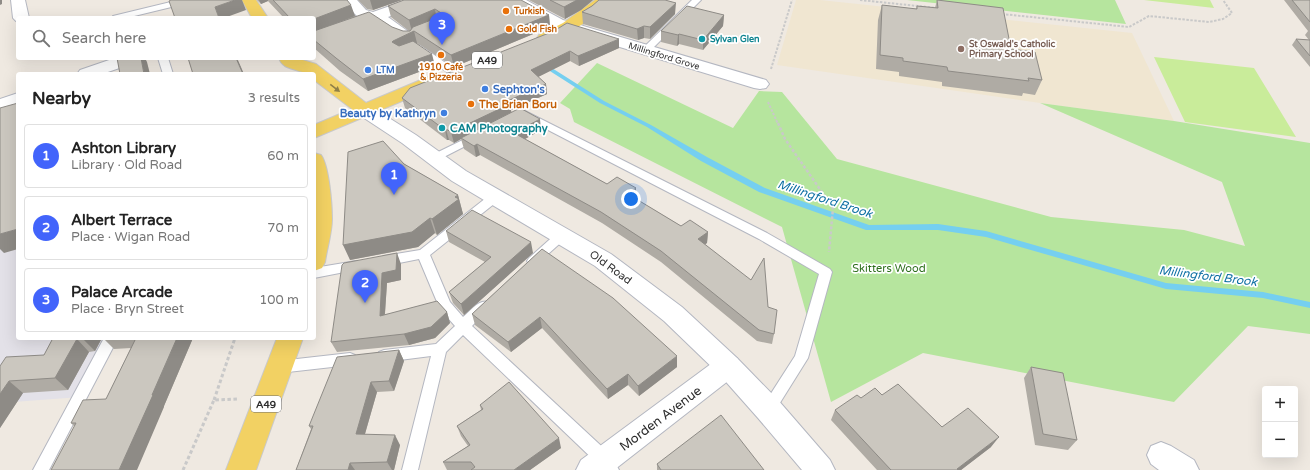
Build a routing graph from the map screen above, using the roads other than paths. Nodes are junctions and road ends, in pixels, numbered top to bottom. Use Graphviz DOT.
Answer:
graph roads {
  1 [pos="18,0"];
  2 [pos="189,0"];
  3 [pos="249,0"];
  4 [pos="348,0"];
  5 [pos="421,0"];
  6 [pos="515,0"];
  7 [pos="604,0"];
  8 [pos="697,0"];
  9 [pos="21,16"];
  10 [pos="124,16"];
  11 [pos="259,16"];
  12 [pos="372,17"];
  13 [pos="568,26"];
  14 [pos="316,37"];
  15 [pos="411,41"];
  16 [pos="527,45"];
  17 [pos="645,51"];
  18 [pos="125,60"];
  19 [pos="164,60"];
  20 [pos="289,65"];
  21 [pos="462,70"];
  22 [pos="92,72"];
  23 [pos="167,72"];
  24 [pos="315,72"];
  25 [pos="316,73"];
  26 [pos="760,84"];
  27 [pos="16,99"];
  28 [pos="0,105"];
  29 [pos="364,110"];
  30 [pos="516,116"];
  31 [pos="488,130"];
  32 [pos="316,131"];
  33 [pos="434,158"];
  34 [pos="316,170"];
  35 [pos="495,197"];
  36 [pos="562,235"];
  37 [pos="316,248"];
  38 [pos="423,254"];
  39 [pos="525,269"];
  40 [pos="316,274"];
  41 [pos="491,300"];
  42 [pos="463,326"];
  43 [pos="110,340"];
  44 [pos="289,340"];
  45 [pos="440,349"];
  46 [pos="728,366"];
  47 [pos="280,367"];
  48 [pos="768,408"];
  49 [pos="602,467"];
  50 [pos="40,470"];
  51 [pos="241,470"];
  52 [pos="410,470"];
  53 [pos="820,470"];
  1 -- 9 [label="street"];
  2 -- 10 [label="lane"];
  3 -- 11 [label="main road"];
  4 -- 12 [label="street"];
  5 -- 12 [label="street"];
  6 -- 13 [label="street, Millingford Grove"];
  7 -- 13 [label="main road"];
  8 -- 17 [label="lane"];
  12 -- 14 [label="street"];
  12 -- 15 [label="street"];
  13 -- 16 [label="main road"];
  13 -- 17 [label="street, Millingford Grove"];
  15 -- 21 [label="lane"];
  17 -- 26 [label="street, Millingford Grove"];
  18 -- 22 [label="street"];
  19 -- 23 [label="lane"];
  20 -- 24 [label="main road, one-way"];
  21 -- 29 [label="main road"];
  25 -- 29 [label="main road, one-way"];
  27 -- 28 [label="street"];
  29 -- 32 [label="main road"];
  29 -- 33 [label="street, Old Road"];
  30 -- 48 [label="lane"];
  31 -- 33 [label="lane"];
  33 -- 35 [label="street, Old Road"];
  34 -- 37 [label="main road"];
  35 -- 36 [label="street, Old Road"];
  35 -- 38 [label="lane"];
  36 -- 39 [label="lane"];
  36 -- 46 [label="street, Old Road"];
  38 -- 40 [label="lane"];
  38 -- 42 [label="lane"];
  41 -- 42 [label="lane"];
  42 -- 45 [label="lane"];
  42 -- 49 [label="lane"];
  43 -- 50 [label="lane"];
  44 -- 47 [label="main road, A49"];
  45 -- 47 [label="lane"];
  45 -- 52 [label="lane"];
  46 -- 48 [label="street, Old Road"];
  46 -- 49 [label="street, Morden Avenue"];
  47 -- 51 [label="main road, A49"];
  48 -- 53 [label="street, Old Road"];
}
